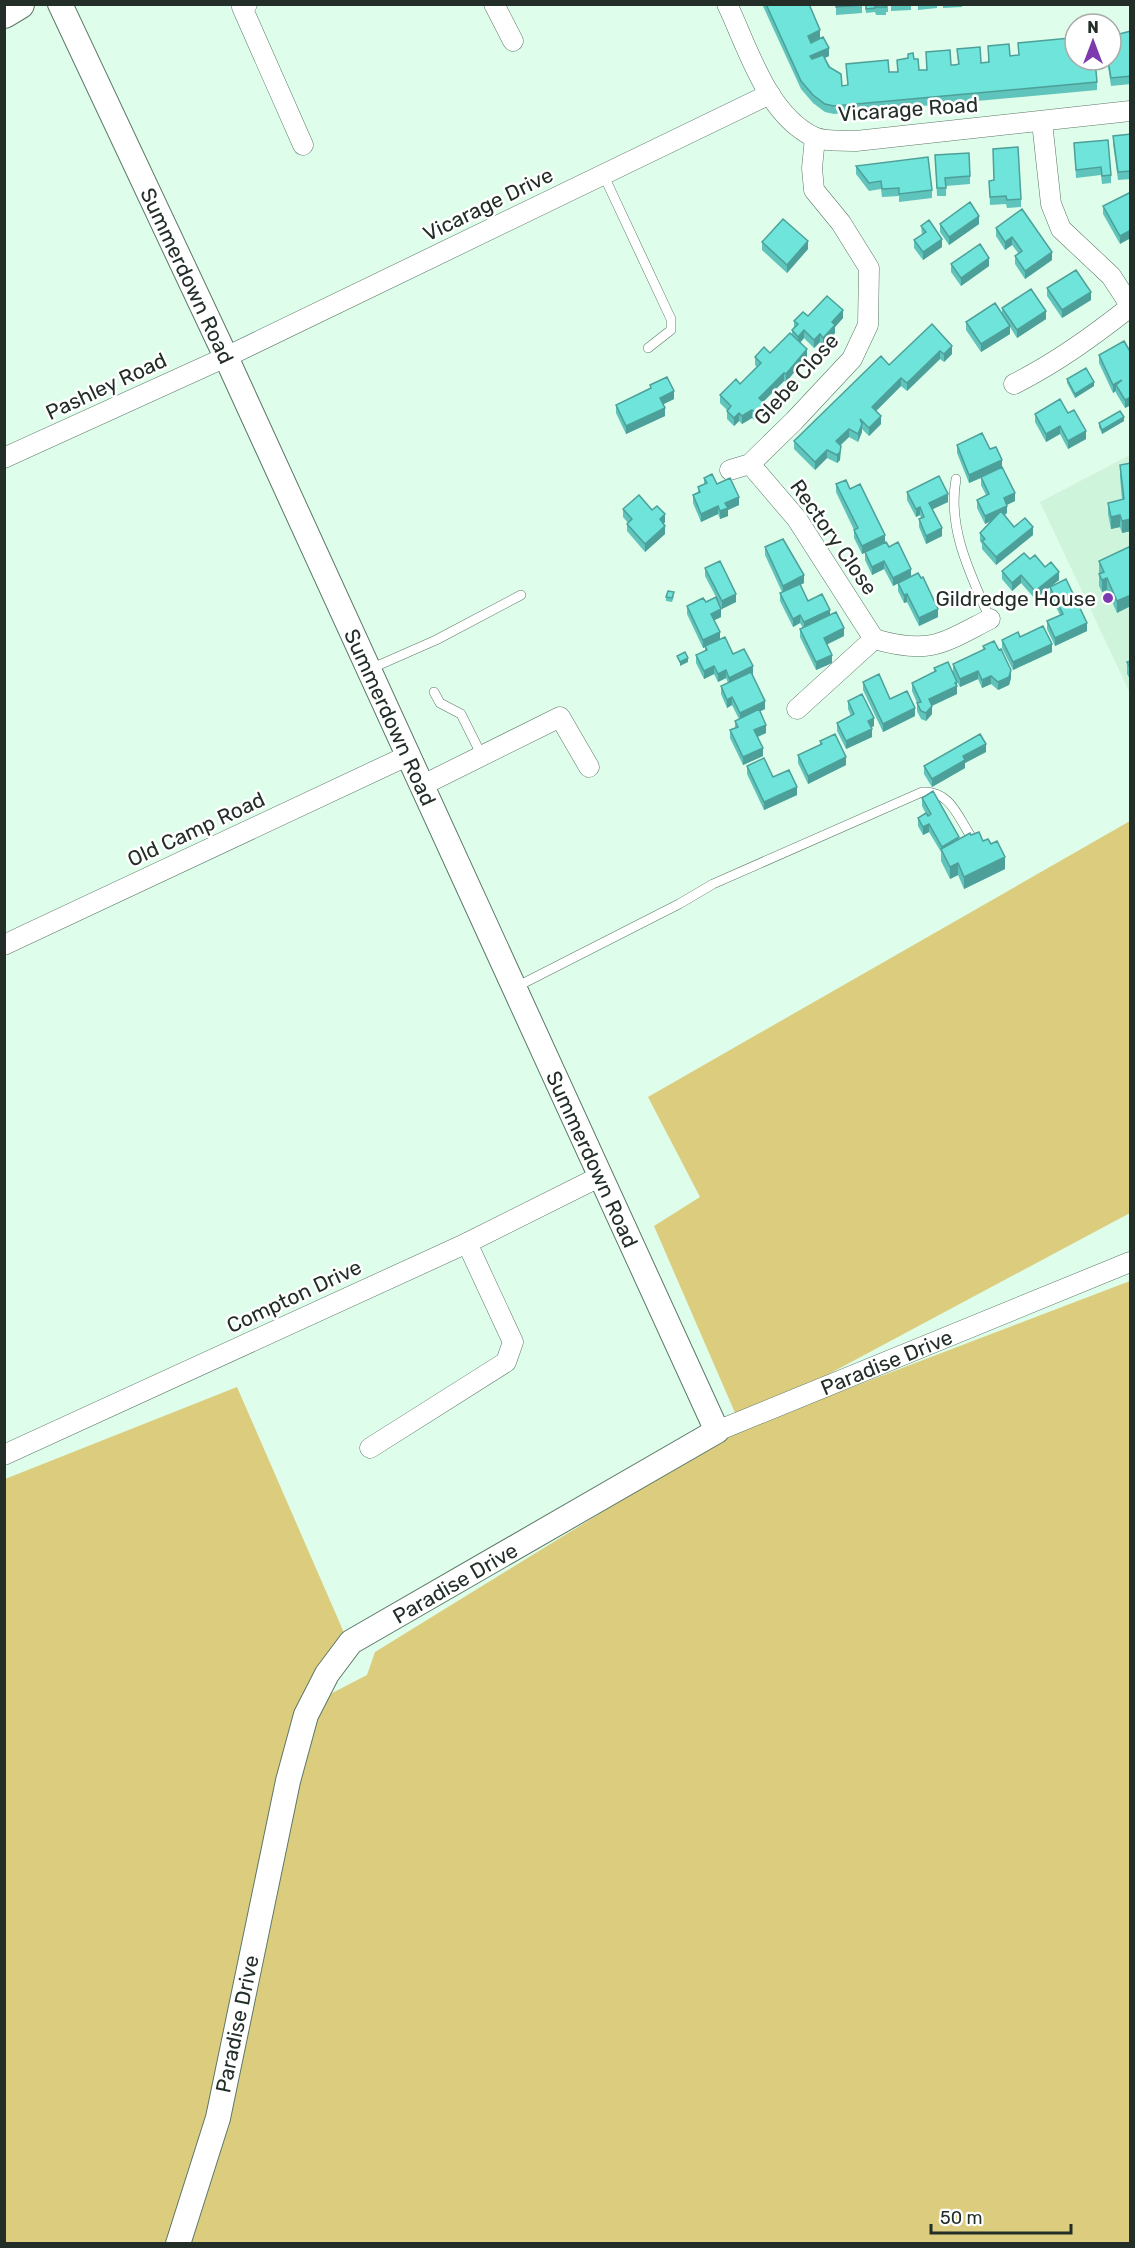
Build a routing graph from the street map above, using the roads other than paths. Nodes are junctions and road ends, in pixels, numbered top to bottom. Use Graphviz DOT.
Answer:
graph roads {
  1 [pos="19,4"];
  2 [pos="60,4"];
  3 [pos="247,4"];
  4 [pos="494,4"];
  5 [pos="727,4"];
  6 [pos="4,13"];
  7 [pos="513,41"];
  8 [pos="770,94"];
  9 [pos="1131,111"];
  10 [pos="1042,122"];
  11 [pos="815,138"];
  12 [pos="303,145"];
  13 [pos="603,174"];
  14 [pos="1131,306"];
  15 [pos="648,348"];
  16 [pos="226,357"];
  17 [pos="1014,384"];
  18 [pos="4,458"];
  19 [pos="750,464"];
  20 [pos="730,470"];
  21 [pos="956,479"];
  22 [pos="521,595"];
  23 [pos="990,619"];
  24 [pos="874,639"];
  25 [pos="368,670"];
  26 [pos="434,692"];
  27 [pos="797,709"];
  28 [pos="407,756"];
  29 [pos="482,756"];
  30 [pos="589,767"];
  31 [pos="421,786"];
  32 [pos="972,838"];
  33 [pos="4,945"];
  34 [pos="514,988"];
  35 [pos="601,1176"];
  36 [pos="467,1243"];
  37 [pos="1131,1262"];
  38 [pos="717,1431"];
  39 [pos="370,1448"];
  40 [pos="4,1455"];
  41 [pos="178,2244"];
  1 -- 6 [label="main road"];
  2 -- 16 [label="street, Summerdown Road"];
  3 -- 12 [label="street"];
  4 -- 7 [label="street"];
  5 -- 8 [label="street, Vicarage Road"];
  8 -- 11 [label="street, Vicarage Road"];
  8 -- 13 [label="street, Vicarage Drive"];
  9 -- 10 [label="street, Vicarage Road"];
  10 -- 11 [label="street, Vicarage Road"];
  10 -- 14 [label="street"];
  11 -- 19 [label="street, Glebe Close"];
  13 -- 15 [label="lane"];
  13 -- 16 [label="street, Vicarage Drive"];
  14 -- 17 [label="street"];
  16 -- 18 [label="street, Pashley Road"];
  16 -- 25 [label="street, Summerdown Road"];
  19 -- 20 [label="street, Glebe Close"];
  19 -- 24 [label="street, Rectory Close"];
  21 -- 23 [label="lane"];
  22 -- 25 [label="lane"];
  23 -- 24 [label="street"];
  24 -- 27 [label="street"];
  25 -- 28 [label="street, Summerdown Road"];
  26 -- 29 [label="lane"];
  28 -- 31 [label="street, Summerdown Road"];
  28 -- 33 [label="street, Old Camp Road"];
  29 -- 30 [label="street"];
  29 -- 31 [label="street"];
  31 -- 34 [label="street, Summerdown Road"];
  32 -- 34 [label="lane"];
  34 -- 35 [label="street, Summerdown Road"];
  35 -- 36 [label="street, Compton Drive"];
  35 -- 38 [label="street, Summerdown Road"];
  36 -- 39 [label="street"];
  36 -- 40 [label="street, Compton Drive"];
  37 -- 38 [label="street, Paradise Drive"];
  38 -- 41 [label="street, Paradise Drive"];
}
